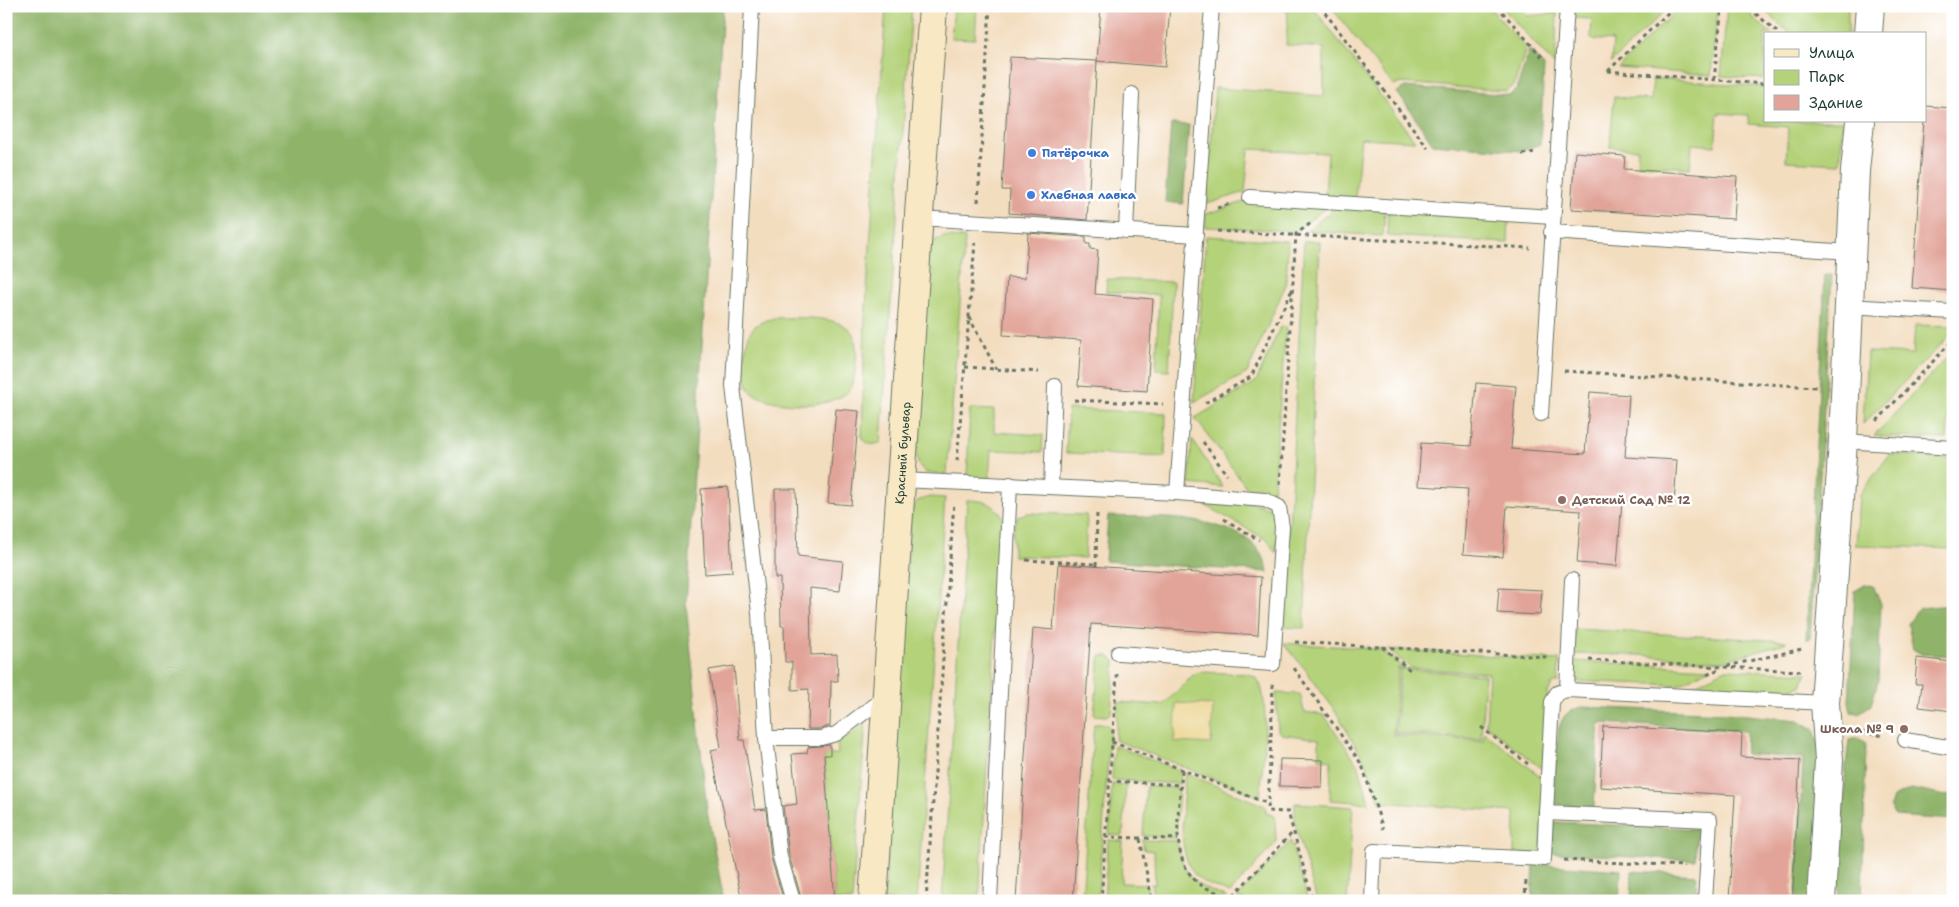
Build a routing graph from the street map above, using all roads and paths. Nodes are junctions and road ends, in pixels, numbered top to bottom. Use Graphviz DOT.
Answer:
graph roads {
  1 [pos="752,6"];
  2 [pos="933,6"];
  3 [pos="990,6"];
  4 [pos="1212,6"];
  5 [pos="1320,6"];
  6 [pos="1497,6"];
  7 [pos="1566,6"];
  8 [pos="1675,6"];
  9 [pos="1722,6"];
  10 [pos="1753,6"];
  11 [pos="1870,6"];
  12 [pos="1778,32"];
  13 [pos="1868,32"];
  14 [pos="1562,80"];
  15 [pos="1714,80"];
  16 [pos="1764,84"];
  17 [pos="1132,94"];
  18 [pos="1860,122"];
  19 [pos="1428,148"];
  20 [pos="1250,197"];
  21 [pos="1197,215"];
  22 [pos="1552,217"];
  23 [pos="919,218"];
  24 [pos="976,222"];
  25 [pos="1126,231"];
  26 [pos="1196,232"];
  27 [pos="1551,232"];
  28 [pos="1296,234"];
  29 [pos="1550,249"];
  30 [pos="1850,252"];
  31 [pos="1293,287"];
  32 [pos="1847,306"];
  33 [pos="1953,312"];
  34 [pos="969,316"];
  35 [pos="1953,340"];
  36 [pos="965,368"];
  37 [pos="996,369"];
  38 [pos="1543,369"];
  39 [pos="1823,387"];
  40 [pos="1055,393"];
  41 [pos="1183,410"];
  42 [pos="1541,414"];
  43 [pos="1850,441"];
  44 [pos="1953,448"];
  45 [pos="901,480"];
  46 [pos="955,482"];
  47 [pos="1010,484"];
  48 [pos="1052,486"];
  49 [pos="1097,489"];
  50 [pos="1177,493"];
  51 [pos="1244,497"];
  52 [pos="1279,507"];
  53 [pos="1219,517"];
  54 [pos="1006,559"];
  55 [pos="1280,568"];
  56 [pos="1572,580"];
  57 [pos="1276,640"];
  58 [pos="1382,647"];
  59 [pos="1804,648"];
  60 [pos="1118,653"];
  61 [pos="1569,658"];
  62 [pos="1273,664"];
  63 [pos="1723,667"];
  64 [pos="1410,670"];
  65 [pos="1567,690"];
  66 [pos="886,696"];
  67 [pos="1818,703"];
  68 [pos="1481,727"];
  69 [pos="1848,729"];
  70 [pos="766,738"];
  71 [pos="1905,740"];
  72 [pos="1112,742"];
  73 [pos="1953,748"];
  74 [pos="1182,770"];
  75 [pos="1548,780"];
  76 [pos="1109,781"];
  77 [pos="1181,786"];
  78 [pos="1269,804"];
  79 [pos="1546,813"];
  80 [pos="1294,832"];
  81 [pos="1105,837"];
  82 [pos="1140,839"];
  83 [pos="1178,839"];
  84 [pos="1391,852"];
  85 [pos="1544,859"];
  86 [pos="1707,867"];
  87 [pos="1231,897"];
  88 [pos="793,901"];
  89 [pos="873,901"];
  90 [pos="926,901"];
  91 [pos="990,901"];
  92 [pos="1101,901"];
  93 [pos="1152,901"];
  94 [pos="1228,901"];
  95 [pos="1238,901"];
  96 [pos="1313,901"];
  97 [pos="1372,901"];
  98 [pos="1706,901"];
  99 [pos="1822,901"];
  1 -- 70 [label="lane"];
  2 -- 23 [label="street, Красный бульвар"];
  3 -- 24 [label="path"];
  4 -- 21 [label="lane"];
  5 -- 19 [label="path"];
  6 -- 14 [label="path"];
  7 -- 14 [label="lane"];
  8 -- 15 [label="path"];
  9 -- 15 [label="path"];
  10 -- 12 [label="path"];
  11 -- 13 [label="street"];
  14 -- 22 [label="lane"];
  15 -- 16 [label="path"];
  17 -- 25 [label="lane"];
  18 -- 30 [label="street"];
  20 -- 21 [label="path"];
  20 -- 22 [label="lane"];
  21 -- 26 [label="lane"];
  22 -- 27 [label="lane"];
  23 -- 24 [label="lane"];
  23 -- 45 [label="street, Красный бульвар"];
  24 -- 25 [label="lane"];
  24 -- 34 [label="path"];
  25 -- 26 [label="lane"];
  26 -- 28 [label="path"];
  26 -- 41 [label="lane"];
  27 -- 29 [label="lane"];
  27 -- 30 [label="lane"];
  28 -- 29 [label="path"];
  28 -- 31 [label="path"];
  29 -- 38 [label="lane"];
  30 -- 32 [label="street"];
  31 -- 41 [label="path"];
  31 -- 52 [label="path"];
  32 -- 33 [label="lane"];
  32 -- 43 [label="street"];
  34 -- 36 [label="path"];
  34 -- 37 [label="path"];
  35 -- 43 [label="path"];
  36 -- 37 [label="path"];
  36 -- 46 [label="path"];
  37 -- 40 [label="path"];
  38 -- 39 [label="path"];
  38 -- 42 [label="lane"];
  40 -- 41 [label="path"];
  40 -- 48 [label="lane"];
  41 -- 50 [label="lane"];
  41 -- 51 [label="path"];
  43 -- 44 [label="lane"];
  43 -- 67 [label="street"];
  45 -- 46 [label="lane"];
  45 -- 66 [label="street, Красный бульвар"];
  46 -- 47 [label="lane"];
  46 -- 90 [label="path"];
  47 -- 48 [label="lane"];
  47 -- 54 [label="lane"];
  48 -- 49 [label="lane"];
  49 -- 50 [label="lane"];
  49 -- 54 [label="path"];
  50 -- 51 [label="lane"];
  51 -- 52 [label="lane"];
  52 -- 55 [label="lane"];
  53 -- 55 [label="path"];
  54 -- 91 [label="lane"];
  55 -- 57 [label="lane"];
  56 -- 61 [label="lane"];
  57 -- 58 [label="path"];
  57 -- 62 [label="lane"];
  57 -- 84 [label="path"];
  58 -- 61 [label="path"];
  58 -- 64 [label="path"];
  59 -- 63 [label="path"];
  60 -- 62 [label="lane"];
  60 -- 72 [label="path"];
  61 -- 63 [label="path"];
  61 -- 65 [label="lane"];
  62 -- 78 [label="path"];
  63 -- 67 [label="path"];
  65 -- 67 [label="lane"];
  65 -- 75 [label="lane"];
  66 -- 70 [label="lane"];
  66 -- 89 [label="street, Красный бульвар"];
  67 -- 99 [label="street"];
  68 -- 75 [label="path"];
  69 -- 71 [label="path"];
  70 -- 88 [label="lane"];
  71 -- 73 [label="lane"];
  72 -- 74 [label="path"];
  72 -- 76 [label="path"];
  74 -- 77 [label="path"];
  74 -- 78 [label="path"];
  75 -- 79 [label="lane"];
  76 -- 77 [label="path"];
  76 -- 81 [label="path"];
  77 -- 83 [label="path"];
  78 -- 80 [label="path"];
  79 -- 85 [label="lane"];
  79 -- 86 [label="lane"];
  80 -- 87 [label="path"];
  80 -- 96 [label="path"];
  81 -- 82 [label="path"];
  81 -- 92 [label="path"];
  82 -- 83 [label="path"];
  82 -- 93 [label="path"];
  83 -- 87 [label="path"];
  84 -- 85 [label="lane"];
  84 -- 97 [label="lane"];
  85 -- 86 [label="path"];
  86 -- 98 [label="lane"];
  87 -- 94 [label="path"];
  87 -- 95 [label="path"];
}
